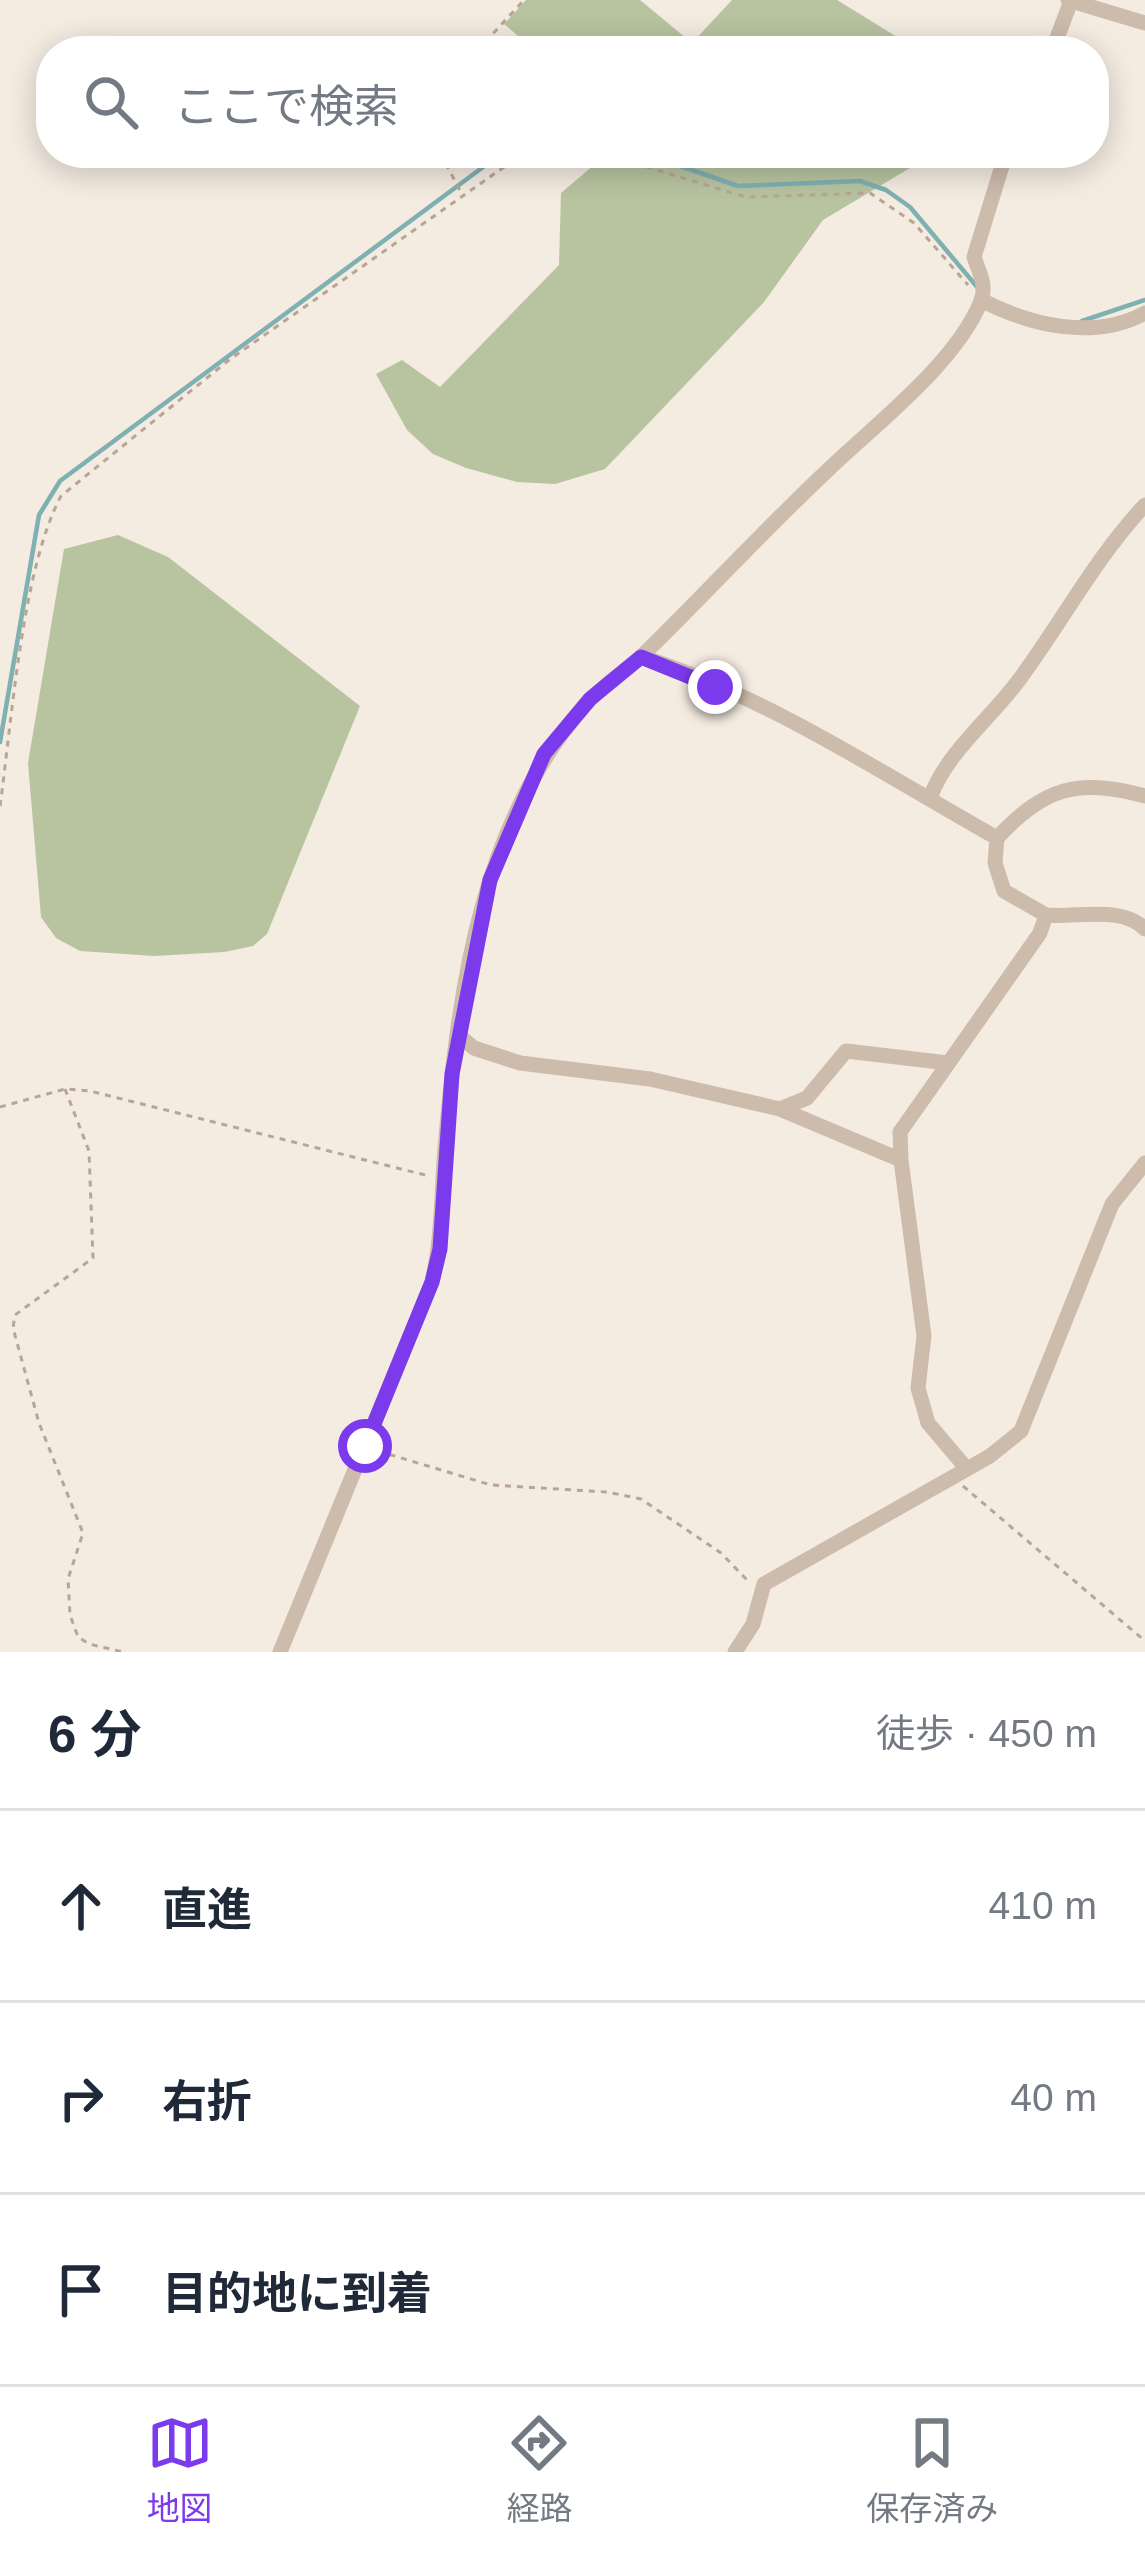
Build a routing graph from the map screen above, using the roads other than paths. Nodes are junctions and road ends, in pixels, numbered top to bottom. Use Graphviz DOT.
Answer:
graph roads {
  1 [pos="1070,1"];
  2 [pos="1145,23"];
  3 [pos="1057,36"];
  4 [pos="1001,168"];
  5 [pos="981,300"];
  6 [pos="1145,313"];
  7 [pos="1145,505"];
  8 [pos="641,657"];
  9 [pos="1145,796"];
  10 [pos="930,798"];
  11 [pos="997,838"];
  12 [pos="1046,915"];
  13 [pos="1145,929"];
  14 [pos="457,1034"];
  15 [pos="948,1063"];
  16 [pos="780,1109"];
  17 [pos="902,1160"];
  18 [pos="1145,1163"];
  19 [pos="960,1473"];
  20 [pos="280,1652"];
  21 [pos="735,1652"];
  1 -- 2 [label="street"];
  1 -- 3 [label="street"];
  4 -- 5 [label="street"];
  5 -- 6 [label="street"];
  5 -- 8 [label="street"];
  7 -- 10 [label="street"];
  8 -- 10 [label="street"];
  8 -- 14 [label="street"];
  9 -- 11 [label="street"];
  10 -- 11 [label="street"];
  11 -- 12 [label="street"];
  12 -- 13 [label="street"];
  12 -- 15 [label="street"];
  14 -- 16 [label="street"];
  14 -- 20 [label="street"];
  15 -- 16 [label="street"];
  15 -- 17 [label="street"];
  16 -- 17 [label="street"];
  17 -- 19 [label="street"];
  18 -- 19 [label="street"];
  19 -- 21 [label="street"];
}
